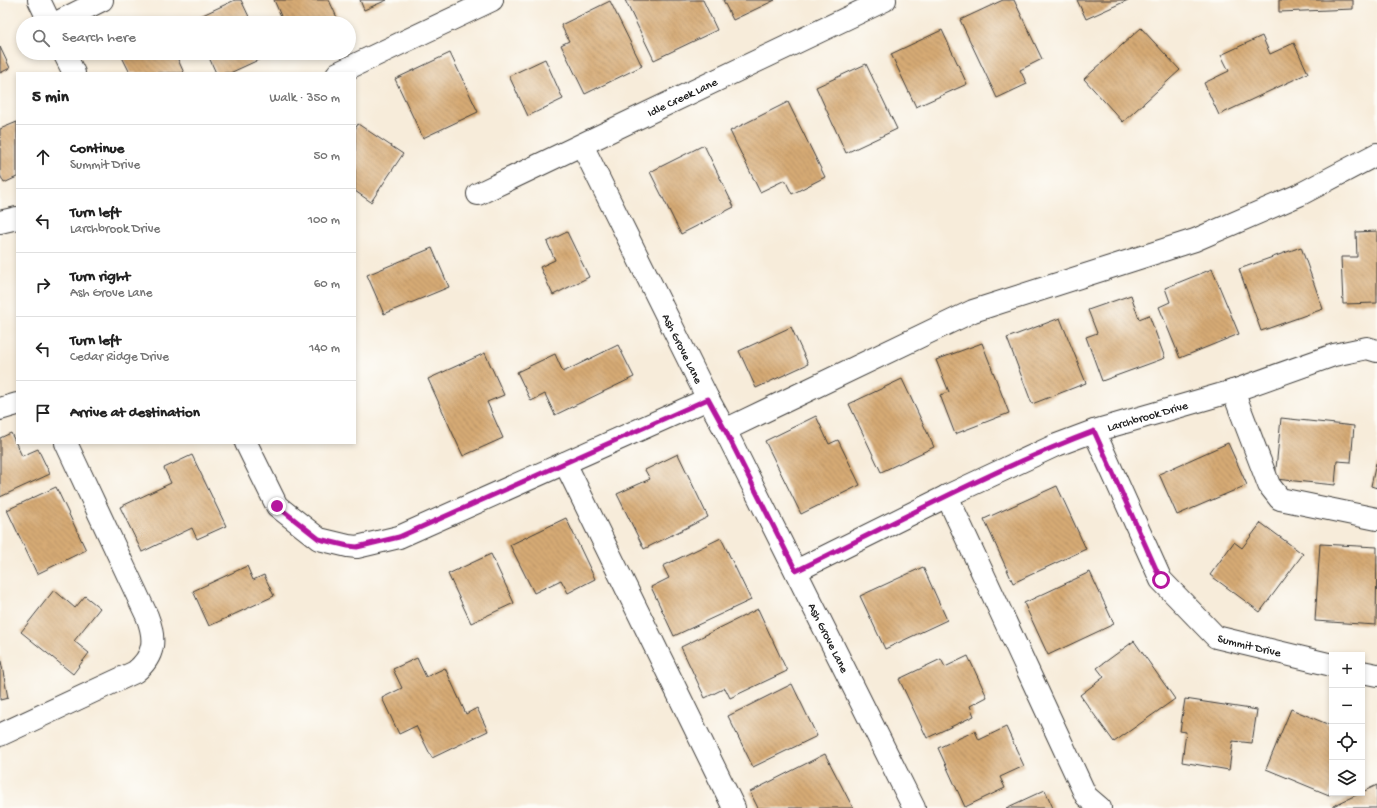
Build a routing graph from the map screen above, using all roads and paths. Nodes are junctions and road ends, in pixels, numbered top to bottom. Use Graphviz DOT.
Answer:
graph roads {
  1 [pos="39,0"];
  2 [pos="102,0"];
  3 [pos="492,0"];
  4 [pos="885,0"];
  5 [pos="47,16"];
  6 [pos="70,16"];
  7 [pos="68,60"];
  8 [pos="74,72"];
  9 [pos="340,72"];
  10 [pos="582,146"];
  11 [pos="1377,154"];
  12 [pos="478,194"];
  13 [pos="16,218"];
  14 [pos="0,222"];
  15 [pos="1377,351"];
  16 [pos="1233,391"];
  17 [pos="708,399"];
  18 [pos="16,404"];
  19 [pos="0,409"];
  20 [pos="725,430"];
  21 [pos="1094,431"];
  22 [pos="66,444"];
  23 [pos="246,444"];
  24 [pos="565,463"];
  25 [pos="947,496"];
  26 [pos="1377,519"];
  27 [pos="796,571"];
  28 [pos="1329,663"];
  29 [pos="1365,673"];
  30 [pos="1377,675"];
  31 [pos="0,735"];
  32 [pos="734,808"];
  33 [pos="914,808"];
  34 [pos="1100,808"];
  1 -- 5 [label="street"];
  2 -- 6 [label="street"];
  3 -- 9 [label="street"];
  4 -- 10 [label="street, Idle Creek Lane"];
  7 -- 8 [label="street"];
  10 -- 12 [label="street, Idle Creek Lane"];
  10 -- 17 [label="street, Ash Grove Lane"];
  11 -- 20 [label="street"];
  13 -- 14 [label="street"];
  15 -- 16 [label="street, Larchbrook Drive"];
  16 -- 21 [label="street, Larchbrook Drive"];
  16 -- 26 [label="street"];
  17 -- 20 [label="street, Ash Grove Lane"];
  17 -- 24 [label="street"];
  18 -- 19 [label="street"];
  20 -- 27 [label="street, Ash Grove Lane"];
  21 -- 25 [label="street, Larchbrook Drive"];
  21 -- 28 [label="street, Summit Drive"];
  22 -- 31 [label="street"];
  23 -- 24 [label="street"];
  24 -- 32 [label="street"];
  25 -- 27 [label="street, Larchbrook Drive"];
  25 -- 34 [label="street"];
  27 -- 33 [label="street, Ash Grove Lane"];
  29 -- 30 [label="street"];
}
